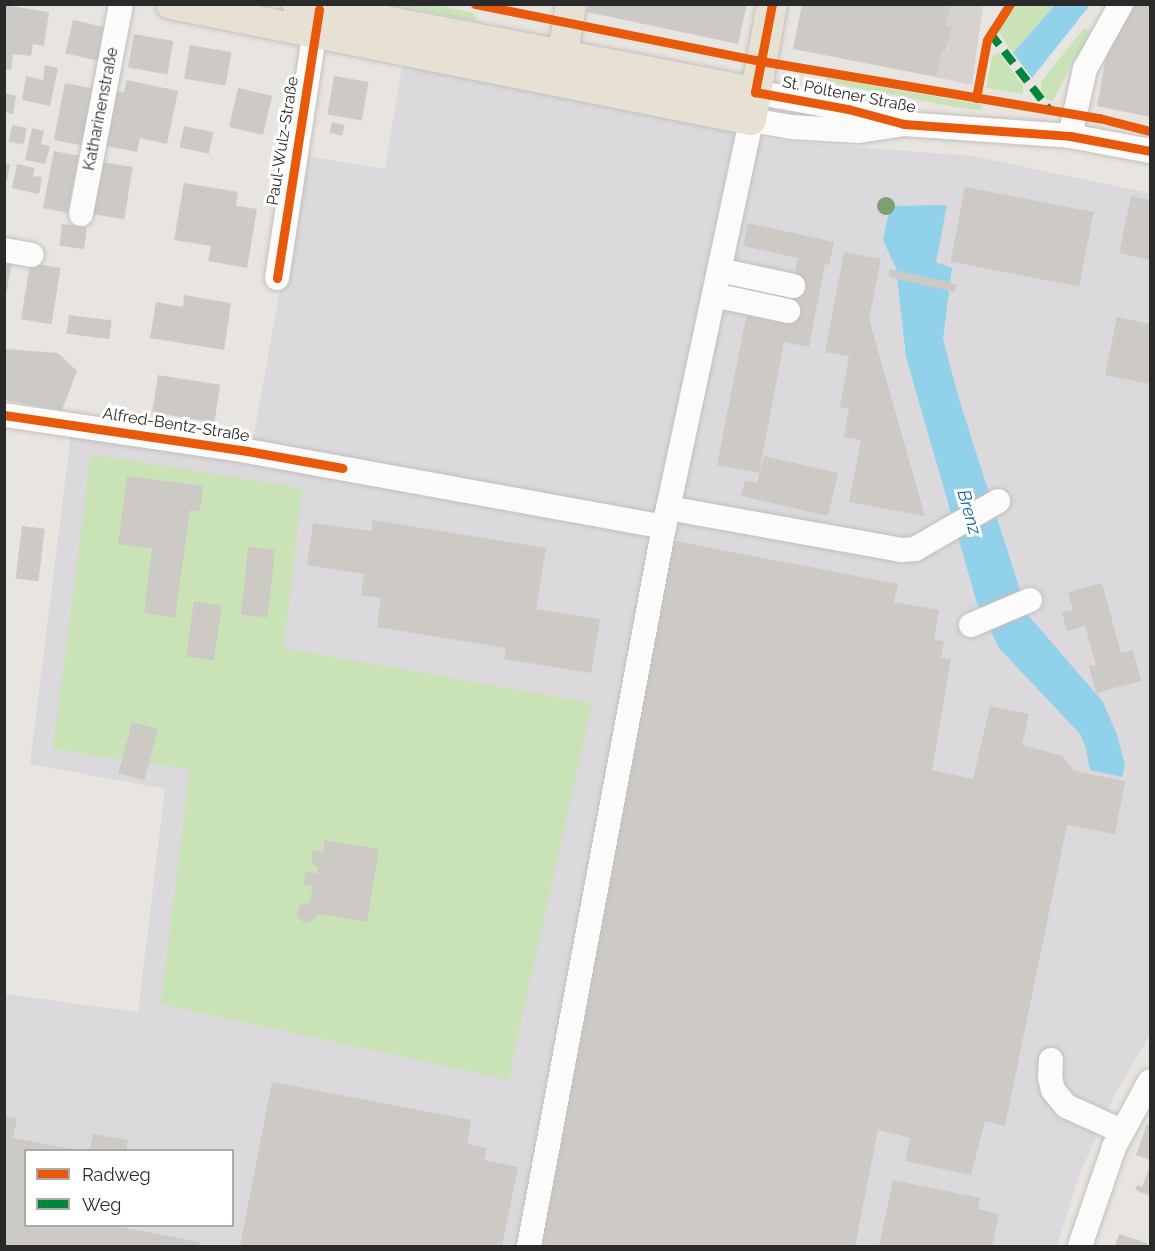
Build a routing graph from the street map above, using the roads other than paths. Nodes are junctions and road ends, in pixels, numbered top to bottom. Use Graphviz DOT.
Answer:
graph roads {
  1 [pos="121,4"];
  2 [pos="171,4"];
  3 [pos="571,4"];
  4 [pos="772,4"];
  5 [pos="1121,4"];
  6 [pos="318,12"];
  7 [pos="563,53"];
  8 [pos="572,84"];
  9 [pos="753,106"];
  10 [pos="1070,136"];
  11 [pos="1150,152"];
  12 [pos="81,214"];
  13 [pos="4,250"];
  14 [pos="32,255"];
  15 [pos="718,275"];
  16 [pos="277,278"];
  17 [pos="4,415"];
  18 [pos="998,501"];
  19 [pos="666,518"];
  20 [pos="1030,600"];
  21 [pos="971,625"];
  22 [pos="1051,1060"];
  23 [pos="1150,1081"];
  24 [pos="1121,1131"];
  25 [pos="530,1246"];
  26 [pos="1080,1246"];
  1 -- 12 [label="street, Katharinenstraße"];
  2 -- 6 [label="main road, St. Pöltener Straße"];
  3 -- 7 [label="main road"];
  4 -- 9 [label="main road"];
  5 -- 10 [label="street"];
  6 -- 7 [label="main road, St. Pöltener Straße"];
  6 -- 8 [label="main road, St. Pöltener Straße"];
  6 -- 16 [label="street, Paul-Wulz-Straße"];
  7 -- 8 [label="main road"];
  7 -- 9 [label="main road, St. Pöltener Straße"];
  8 -- 9 [label="main road, St. Pöltener Straße"];
  9 -- 10 [label="street, St. Pöltener Straße"];
  9 -- 15 [label="street"];
  10 -- 11 [label="street, St. Pöltener Straße"];
  13 -- 14 [label="street"];
  15 -- 15 [label="street"];
  15 -- 19 [label="street"];
  17 -- 19 [label="street, Alfred-Bentz-Straße"];
  18 -- 19 [label="street, Alfred-Bentz-Straße"];
  19 -- 25 [label="street"];
  20 -- 21 [label="street"];
  22 -- 24 [label="street"];
  23 -- 24 [label="street"];
  24 -- 26 [label="street"];
}
